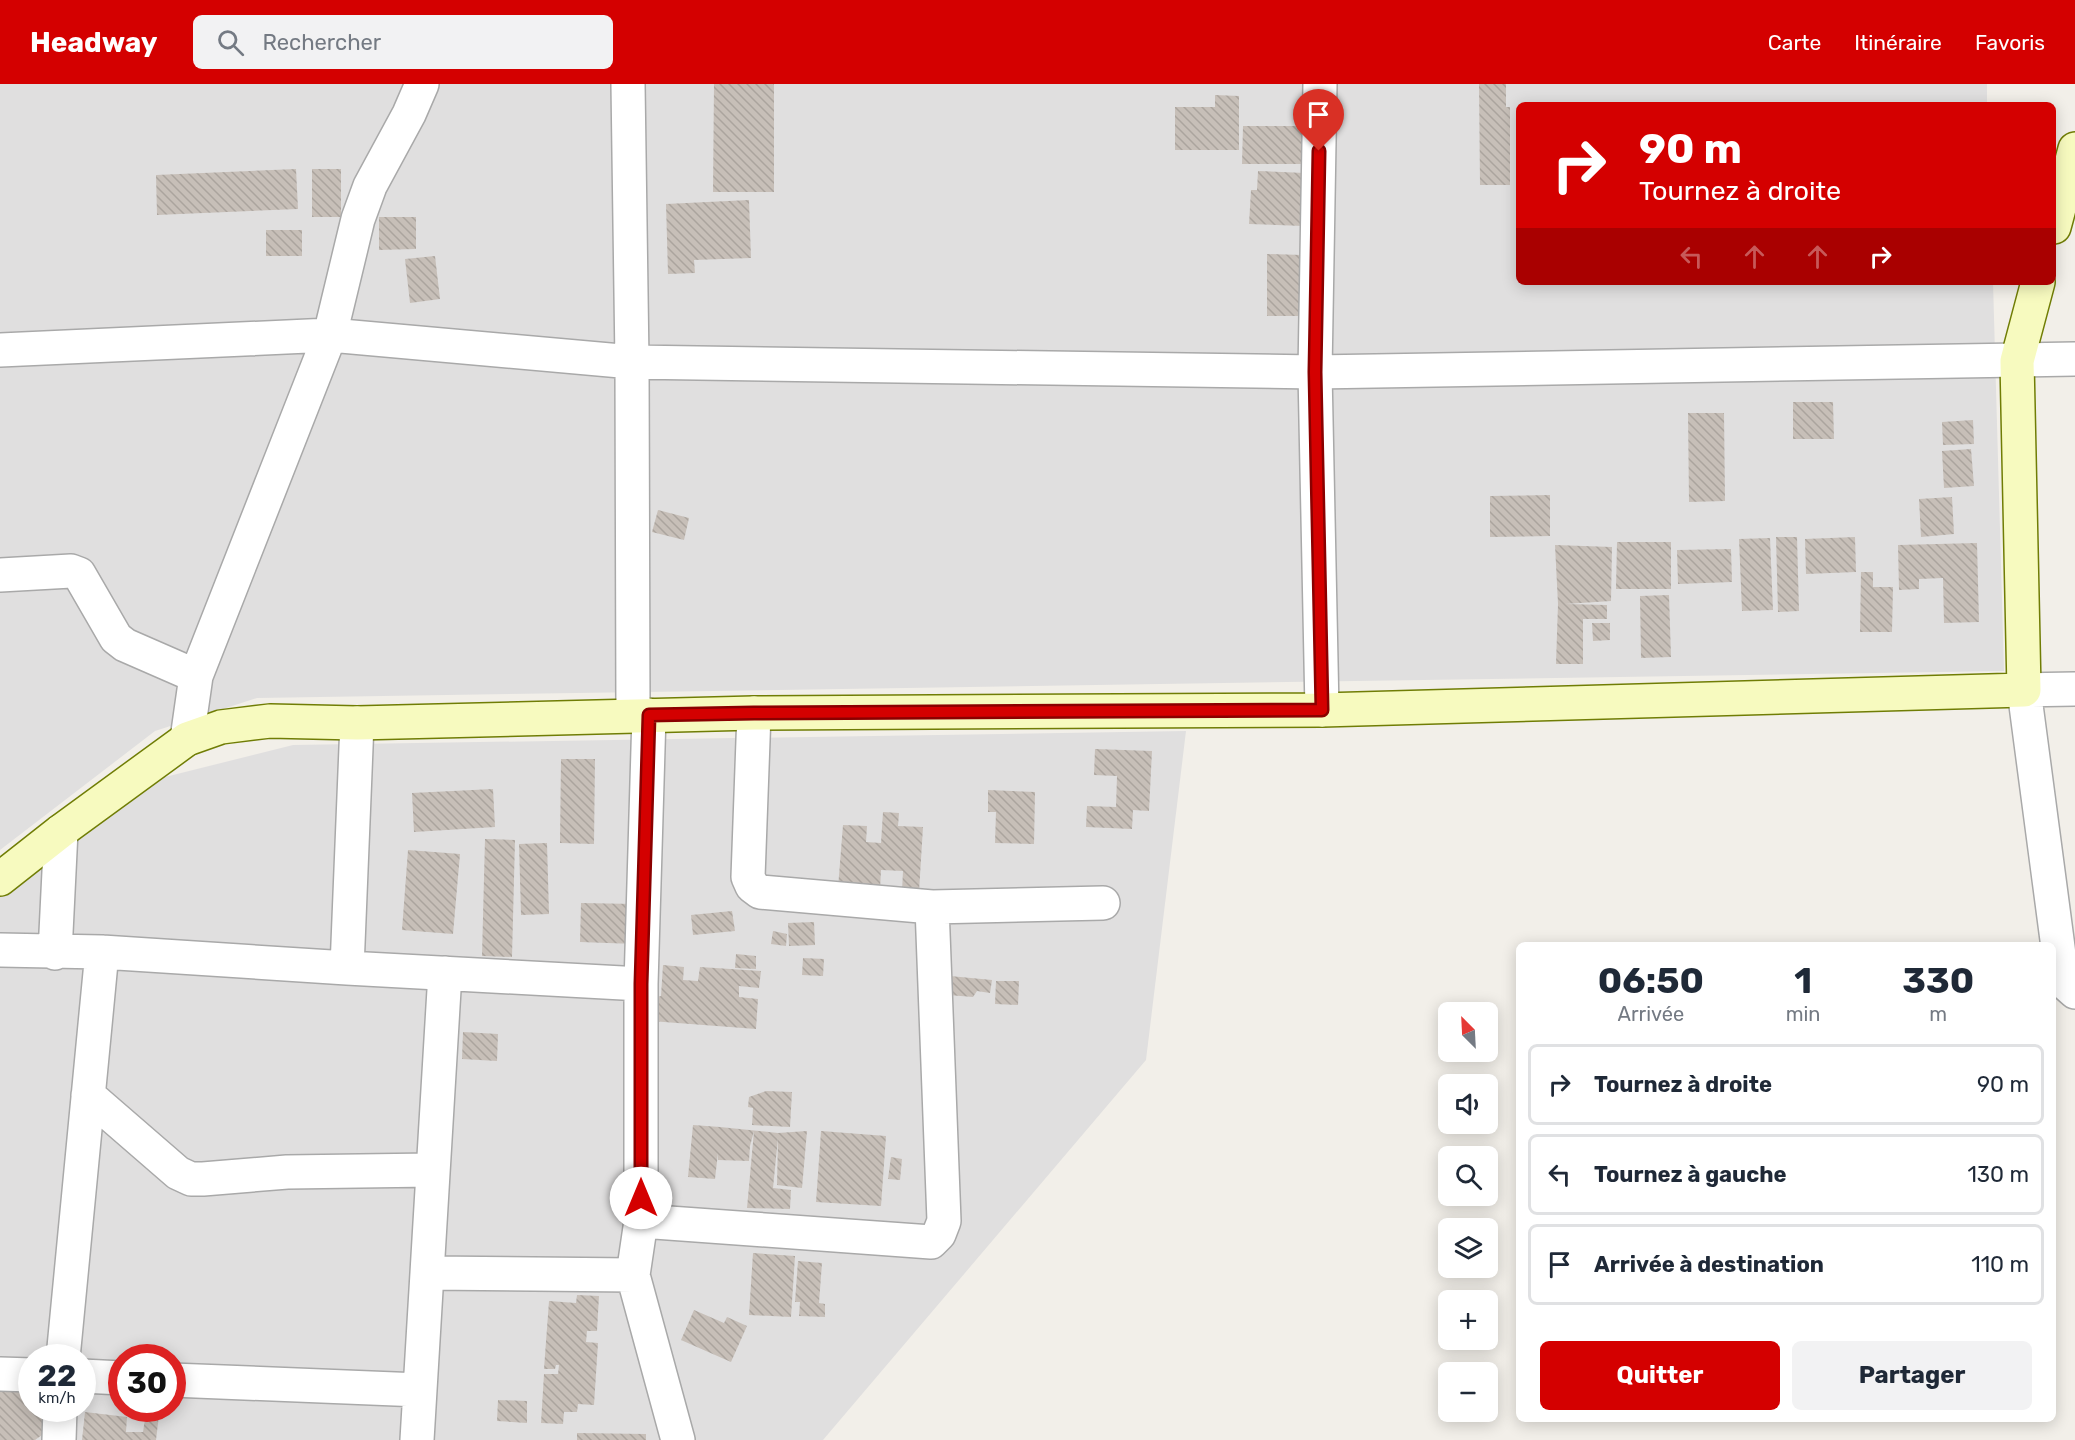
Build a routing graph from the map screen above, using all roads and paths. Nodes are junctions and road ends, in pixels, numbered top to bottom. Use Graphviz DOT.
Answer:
graph roads {
  1 [pos="422,84"];
  2 [pos="628,84"];
  3 [pos="1320,84"];
  4 [pos="2075,149"];
  5 [pos="2056,220"];
  6 [pos="2037,285"];
  7 [pos="330,335"];
  8 [pos="0,350"];
  9 [pos="2075,359"];
  10 [pos="2017,361"];
  11 [pos="632,362"];
  12 [pos="1315,372"];
  13 [pos="0,575"];
  14 [pos="195,676"];
  15 [pos="2075,689"];
  16 [pos="2024,690"];
  17 [pos="1322,710"];
  18 [pos="754,713"];
  19 [pos="641,715"];
  20 [pos="357,723"];
  21 [pos="187,739"];
  22 [pos="61,831"];
  23 [pos="0,879"];
  24 [pos="1104,903"];
  25 [pos="932,907"];
  26 [pos="0,950"];
  27 [pos="102,952"];
  28 [pos="55,953"];
  29 [pos="347,968"];
  30 [pos="445,973"];
  31 [pos="641,984"];
  32 [pos="2075,992"];
  33 [pos="88,1095"];
  34 [pos="432,1170"];
  35 [pos="641,1221"];
  36 [pos="428,1273"];
  37 [pos="633,1275"];
  38 [pos="64,1344"];
  39 [pos="0,1374"];
  40 [pos="18,1375"];
  41 [pos="186,1381"];
  42 [pos="420,1390"];
  43 [pos="60,1422"];
  44 [pos="59,1440"];
  45 [pos="417,1440"];
  46 [pos="678,1440"];
  1 -- 7 [label="street"];
  2 -- 11 [label="street"];
  3 -- 12 [label="street"];
  4 -- 5 [label="street"];
  6 -- 10 [label="street"];
  7 -- 8 [label="street"];
  7 -- 11 [label="street"];
  7 -- 14 [label="street"];
  9 -- 10 [label="street"];
  10 -- 12 [label="street"];
  10 -- 16 [label="street"];
  11 -- 12 [label="street"];
  11 -- 19 [label="street"];
  12 -- 17 [label="street"];
  13 -- 14 [label="street"];
  14 -- 21 [label="street"];
  15 -- 16 [label="street"];
  16 -- 17 [label="street"];
  16 -- 32 [label="street"];
  17 -- 18 [label="street"];
  18 -- 19 [label="street"];
  18 -- 25 [label="street"];
  19 -- 20 [label="street"];
  19 -- 31 [label="street"];
  20 -- 21 [label="street"];
  20 -- 29 [label="street"];
  21 -- 22 [label="street"];
  22 -- 23 [label="street"];
  22 -- 28 [label="street"];
  24 -- 25 [label="street"];
  25 -- 35 [label="street"];
  26 -- 28 [label="street"];
  27 -- 28 [label="street"];
  27 -- 29 [label="street"];
  27 -- 33 [label="street"];
  29 -- 30 [label="street"];
  30 -- 31 [label="street"];
  30 -- 34 [label="street"];
  31 -- 35 [label="street"];
  33 -- 34 [label="street"];
  33 -- 38 [label="street"];
  34 -- 36 [label="street"];
  35 -- 37 [label="street"];
  36 -- 37 [label="street"];
  36 -- 42 [label="street"];
  37 -- 46 [label="street"];
  39 -- 40 [label="street"];
  41 -- 42 [label="street"];
  42 -- 45 [label="street"];
  43 -- 44 [label="street"];
}
